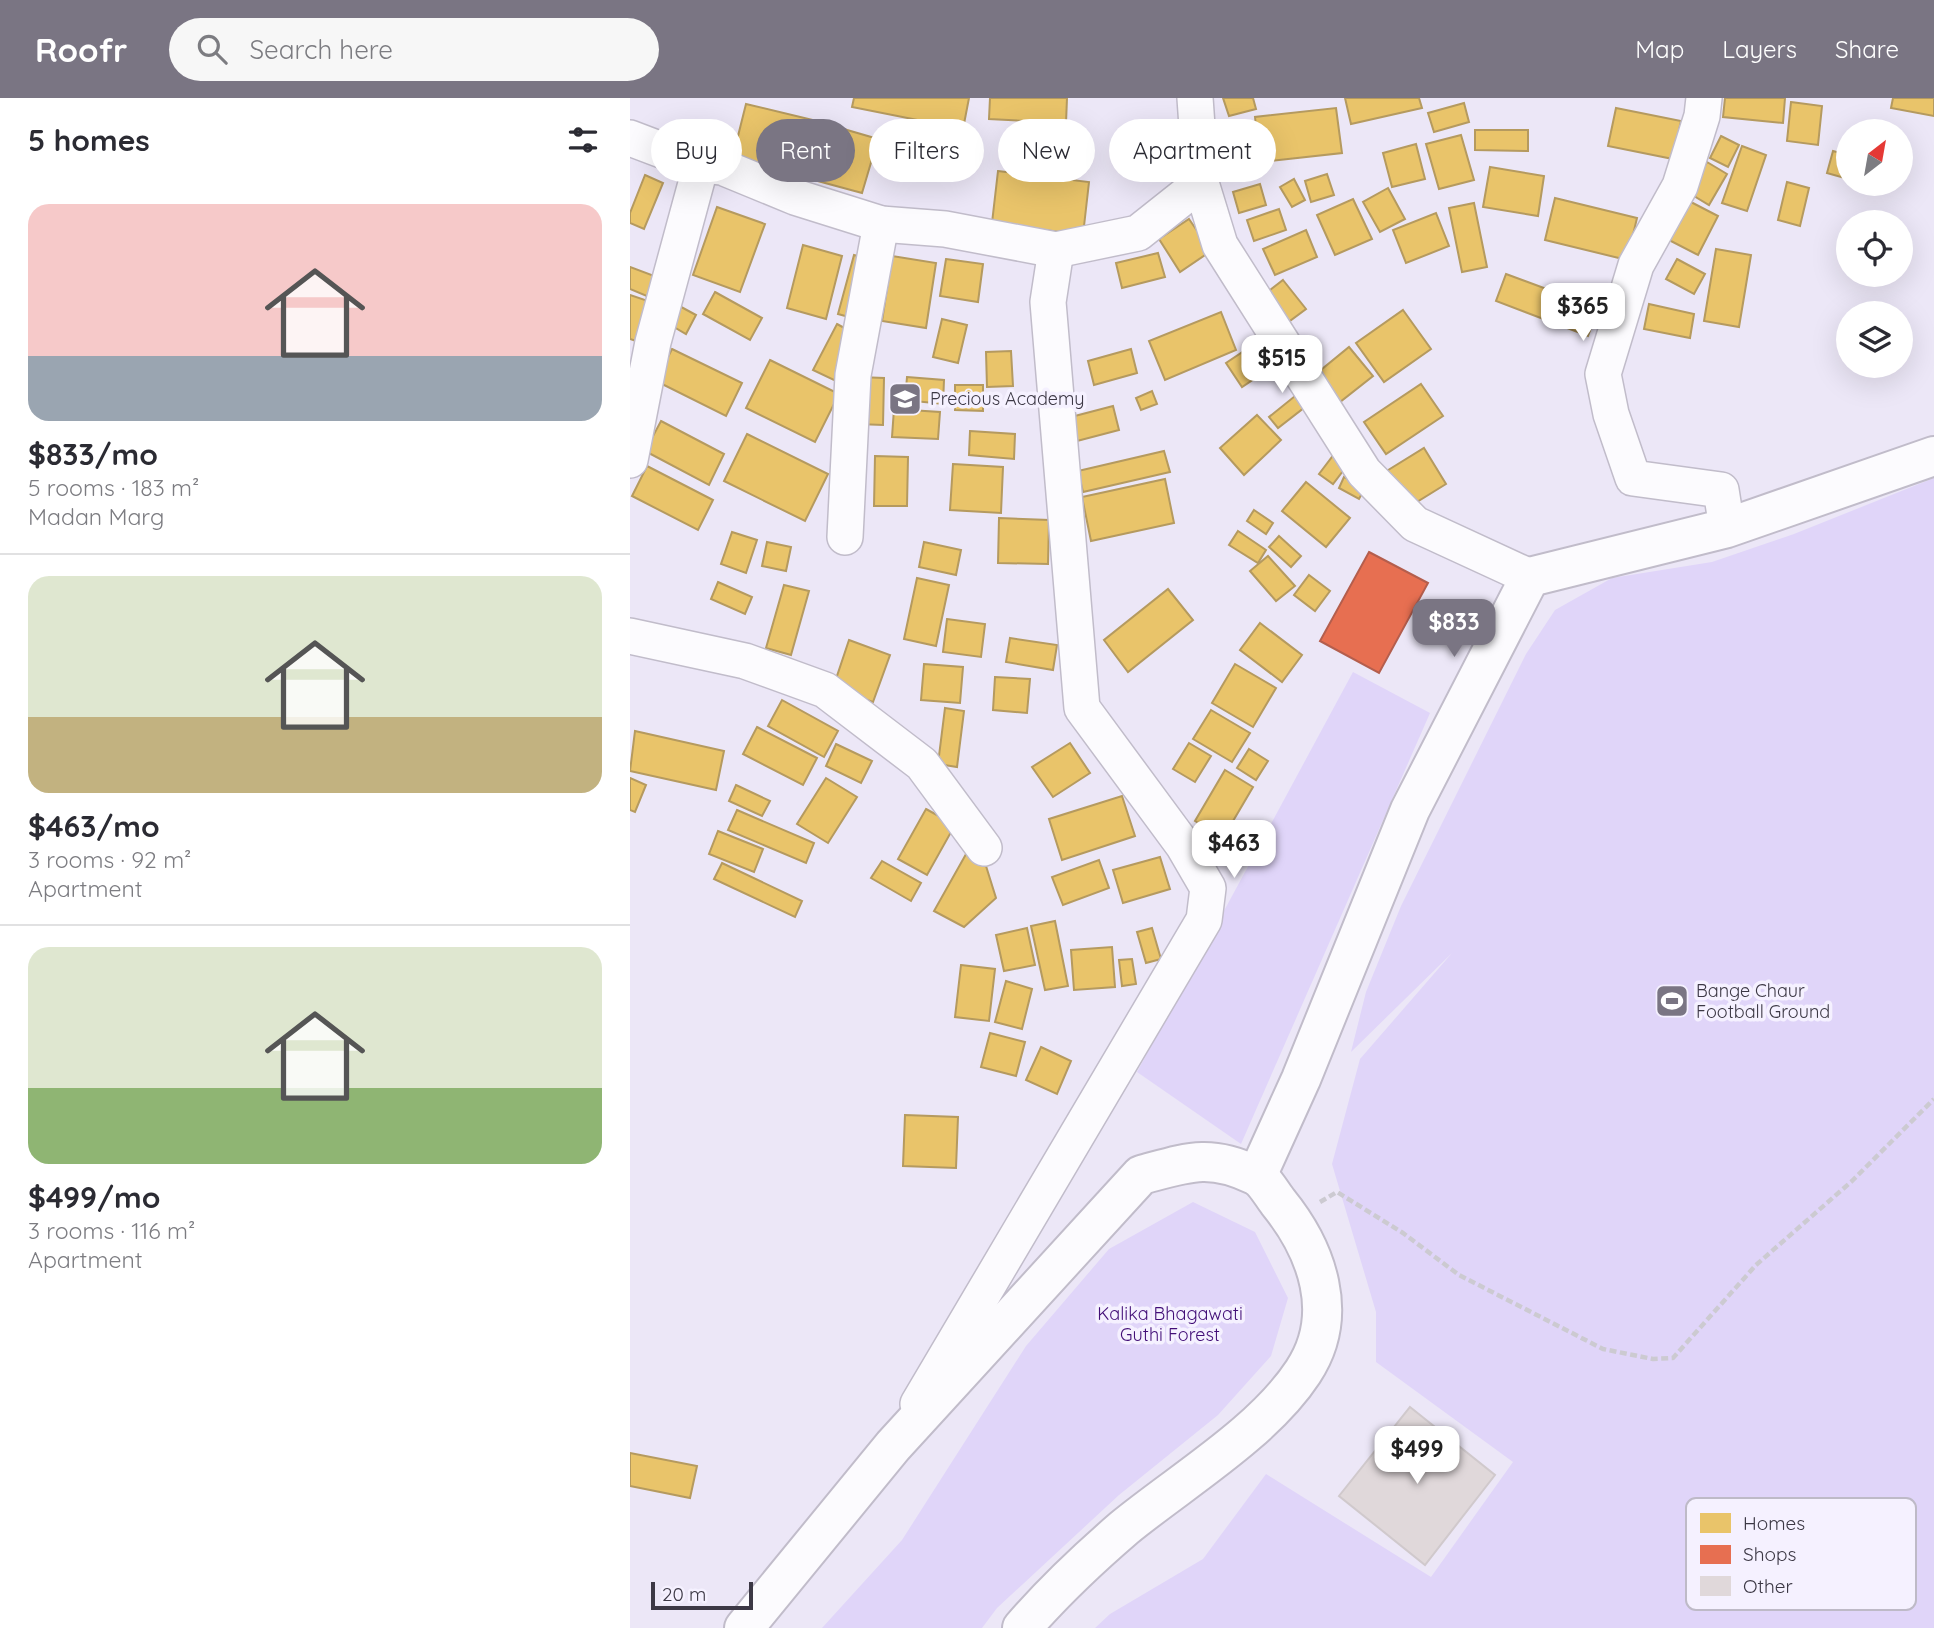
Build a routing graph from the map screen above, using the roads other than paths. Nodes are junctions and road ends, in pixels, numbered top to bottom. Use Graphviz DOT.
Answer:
graph roads {
  1 [pos="1195,98"];
  2 [pos="1704,98"];
  3 [pos="630,138"];
  4 [pos="651,146"];
  5 [pos="742,175"];
  6 [pos="697,182"];
  7 [pos="1201,183"];
  8 [pos="881,224"];
  9 [pos="1056,250"];
  10 [pos="1934,456"];
  11 [pos="630,460"];
  12 [pos="1727,528"];
  13 [pos="845,537"];
  14 [pos="1530,578"];
  15 [pos="630,636"];
  16 [pos="984,848"];
  17 [pos="1257,1176"];
  18 [pos="893,1446"];
  19 [pos="744,1628"];
  20 [pos="1022,1628"];
  1 -- 7 [label="street"];
  2 -- 12 [label="street"];
  3 -- 4 [label="street"];
  5 -- 8 [label="street"];
  6 -- 11 [label="street"];
  7 -- 9 [label="street"];
  7 -- 14 [label="street"];
  8 -- 9 [label="street"];
  8 -- 13 [label="street"];
  9 -- 18 [label="street"];
  10 -- 12 [label="main road"];
  12 -- 14 [label="main road"];
  14 -- 17 [label="main road"];
  15 -- 16 [label="street"];
  17 -- 18 [label="main road"];
  17 -- 20 [label="main road"];
  18 -- 19 [label="main road"];
}
